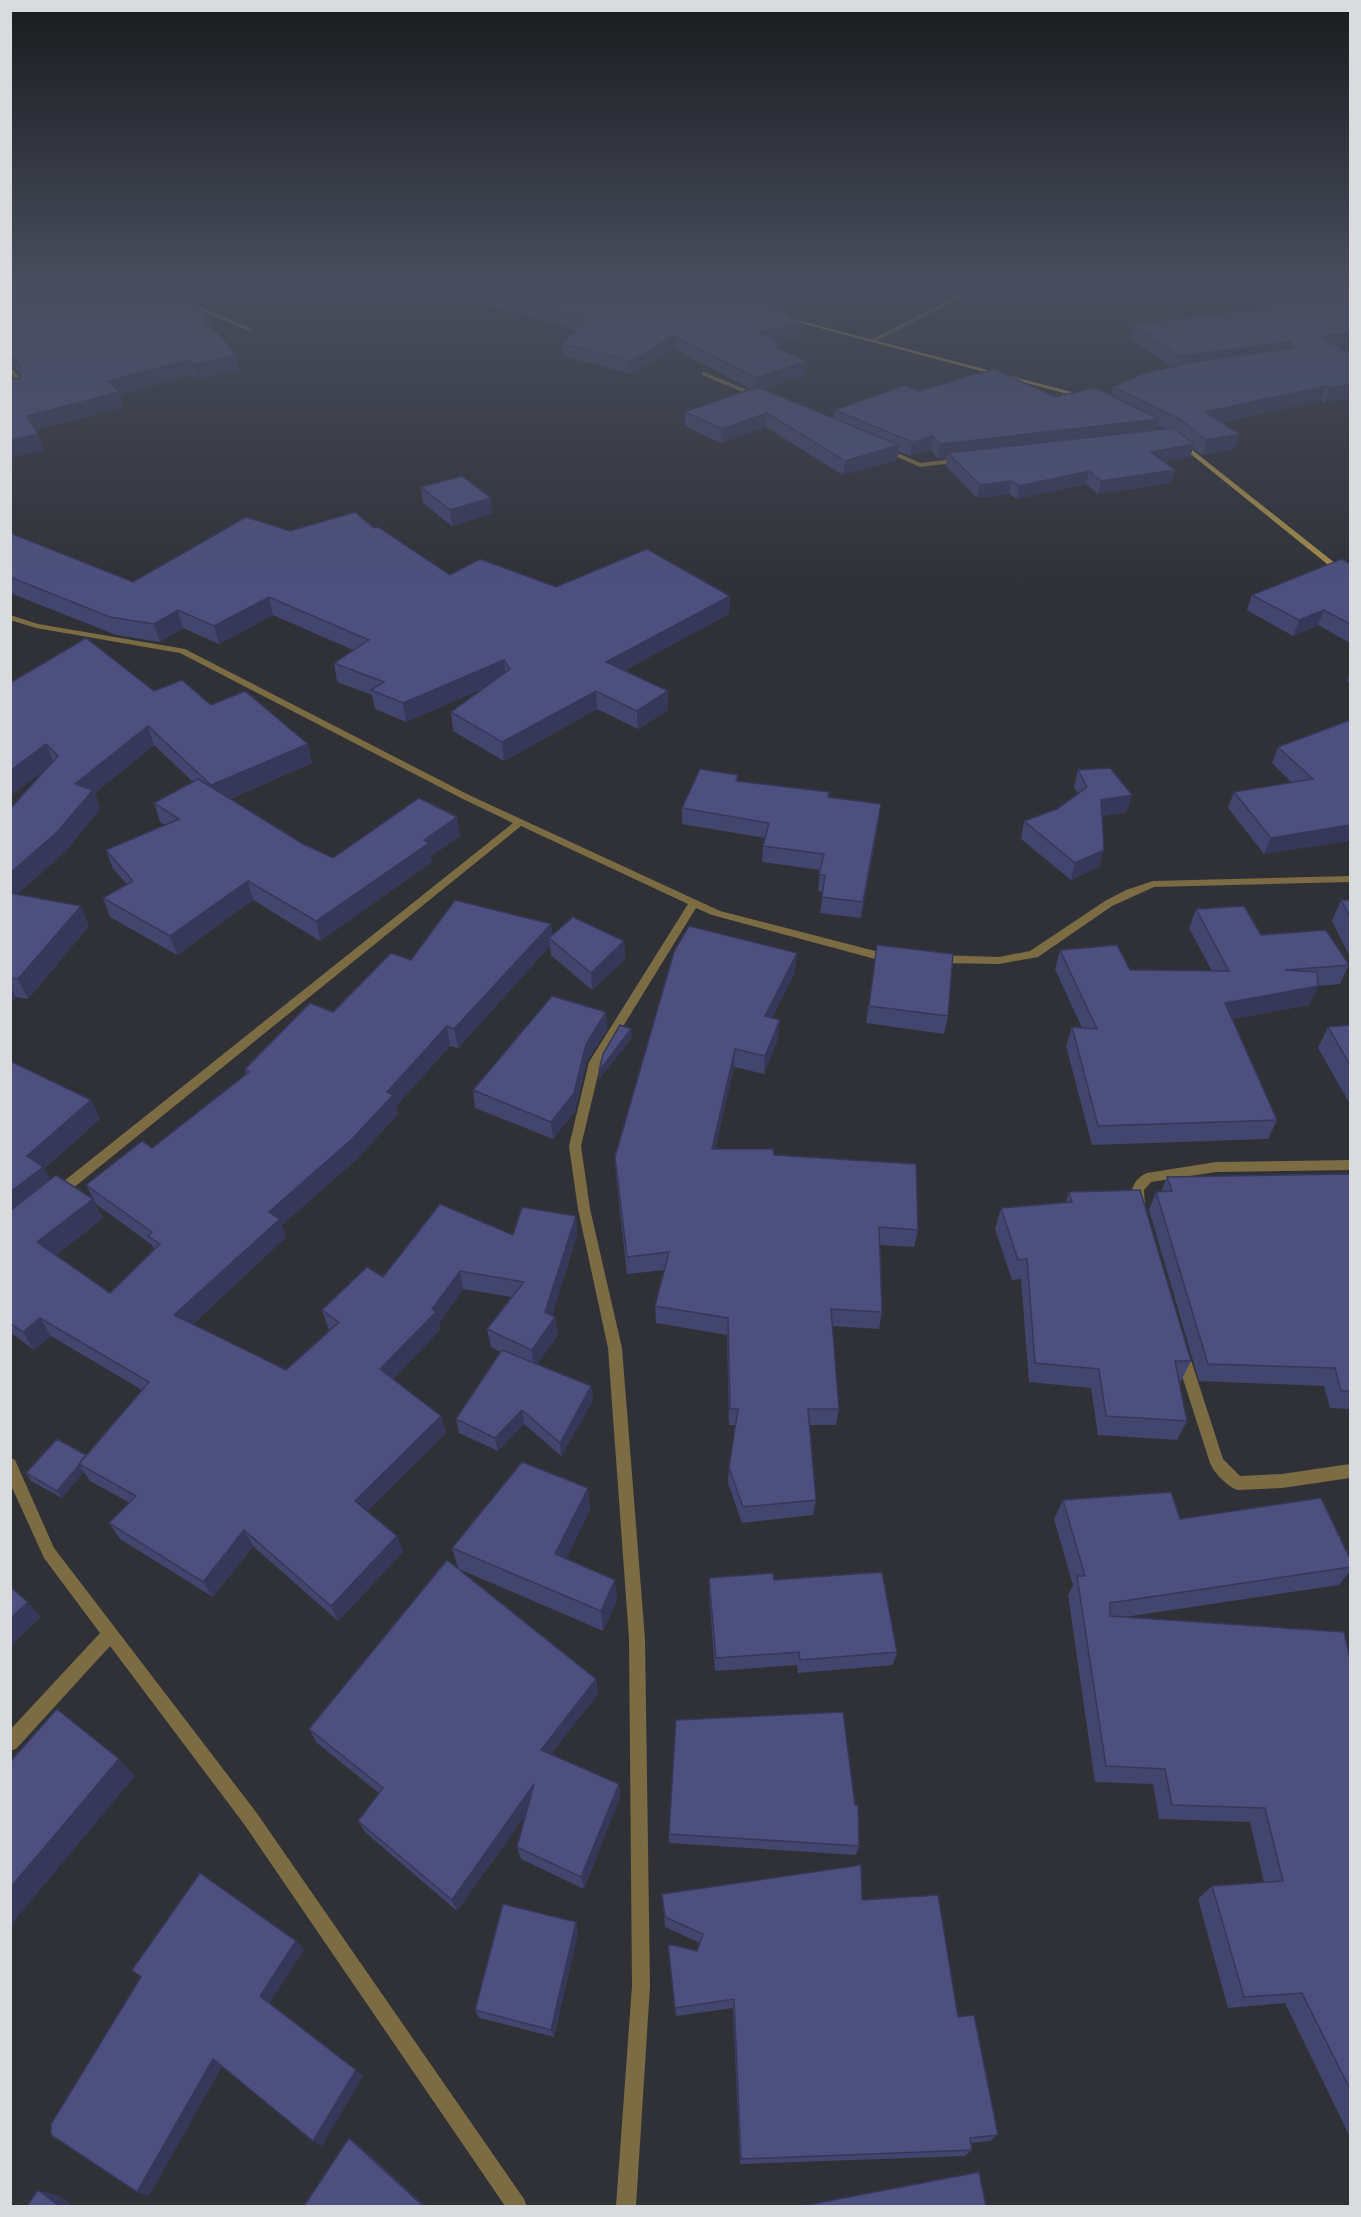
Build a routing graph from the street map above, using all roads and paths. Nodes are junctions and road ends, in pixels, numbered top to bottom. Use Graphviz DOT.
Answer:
graph roads {
  1 [pos="20,385"];
  2 [pos="732,385"];
  3 [pos="1041,385"];
  4 [pos="10,392"];
  5 [pos="1089,398"];
  6 [pos="769,401"];
  7 [pos="1171,436"];
  8 [pos="876,447"];
  9 [pos="965,459"];
  10 [pos="1350,578"];
  11 [pos="10,617"];
  12 [pos="92,635"];
  13 [pos="82,641"];
  14 [pos="520,822"];
  15 [pos="1350,879"];
  16 [pos="694,903"];
  17 [pos="908,957"];
  18 [pos="931,958"];
  19 [pos="1350,1165"];
  20 [pos="46,1202"];
  21 [pos="1143,1217"];
  22 [pos="1178,1342"];
  23 [pos="10,1465"];
  24 [pos="1350,1471"];
  25 [pos="110,1635"];
  26 [pos="10,1743"];
  27 [pos="517,2206"];
  28 [pos="626,2206"];
  1 -- 4 [label="street"];
  2 -- 6 [label="street"];
  3 -- 5 [label="street"];
  7 -- 10 [label="street"];
  8 -- 9 [label="street"];
  11 -- 12 [label="street"];
  12 -- 13 [label="street"];
  12 -- 14 [label="street"];
  14 -- 16 [label="street"];
  14 -- 20 [label="street"];
  15 -- 18 [label="street"];
  16 -- 17 [label="street"];
  16 -- 28 [label="street"];
  19 -- 21 [label="street"];
  22 -- 24 [label="street"];
  23 -- 25 [label="street"];
  25 -- 26 [label="street"];
  25 -- 27 [label="street"];
}
